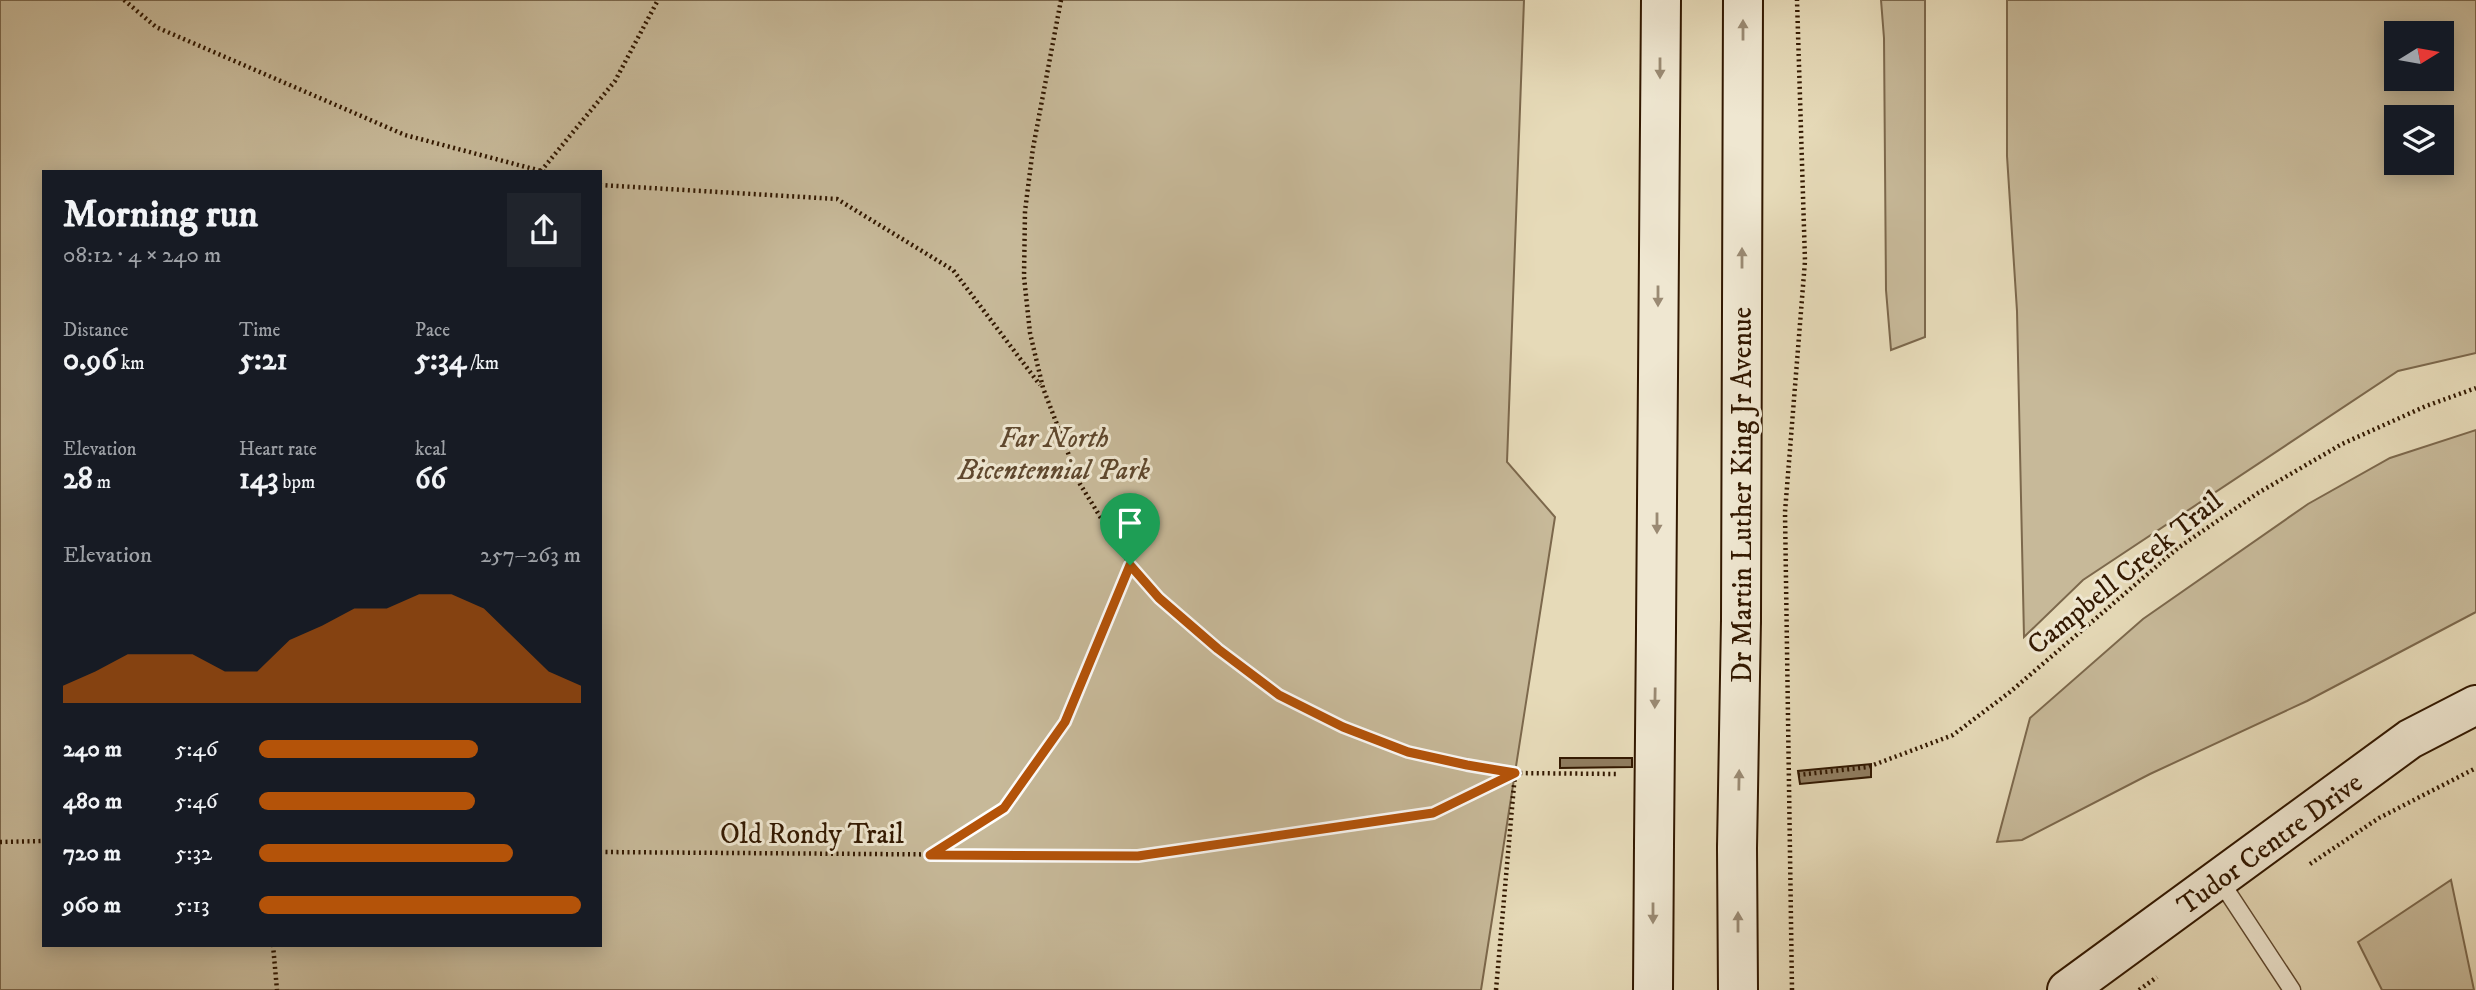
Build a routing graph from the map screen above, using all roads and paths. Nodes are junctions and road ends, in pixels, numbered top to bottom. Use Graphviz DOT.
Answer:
graph roads {
  1 [pos="124,0"];
  2 [pos="658,0"];
  3 [pos="1060,0"];
  4 [pos="1661,0"];
  5 [pos="1743,0"];
  6 [pos="1797,0"];
  7 [pos="538,170"];
  8 [pos="543,170"];
  9 [pos="602,185"];
  10 [pos="1043,388"];
  11 [pos="2476,388"];
  12 [pos="1130,565"];
  13 [pos="2476,705"];
  14 [pos="2476,768"];
  15 [pos="1515,773"];
  16 [pos="1626,774"];
  17 [pos="1798,775"];
  18 [pos="42,841"];
  19 [pos="0,842"];
  20 [pos="602,852"];
  21 [pos="930,855"];
  22 [pos="2301,870"];
  23 [pos="2219,879"];
  24 [pos="273,947"];
  25 [pos="2160,975"];
  26 [pos="278,990"];
  27 [pos="1496,990"];
  28 [pos="1653,990"];
  29 [pos="1738,990"];
  30 [pos="1792,990"];
  31 [pos="2067,990"];
  32 [pos="2139,990"];
  33 [pos="2292,990"];
  1 -- 7 [label="path"];
  2 -- 8 [label="path"];
  3 -- 10 [label="path"];
  4 -- 28 [label="street, one-way, bridge"];
  29 -- 5 [label="street, Dr Martin Luther King Jr Avenue, one-way, bridge"];
  6 -- 30 [label="path"];
  9 -- 10 [label="path"];
  10 -- 12 [label="path"];
  11 -- 17 [label="path, Campbell Creek Trail"];
  12 -- 15 [label="path"];
  12 -- 21 [label="path"];
  13 -- 23 [label="street, Tudor Centre Drive"];
  14 -- 22 [label="path"];
  15 -- 16 [label="path"];
  15 -- 21 [label="path, Old Rondy Trail"];
  15 -- 27 [label="path"];
  18 -- 19 [label="path"];
  20 -- 21 [label="path, Old Rondy Trail"];
  23 -- 31 [label="street, Tudor Centre Drive"];
  23 -- 33 [label="lane"];
  24 -- 26 [label="path"];
  25 -- 32 [label="path"];
}
